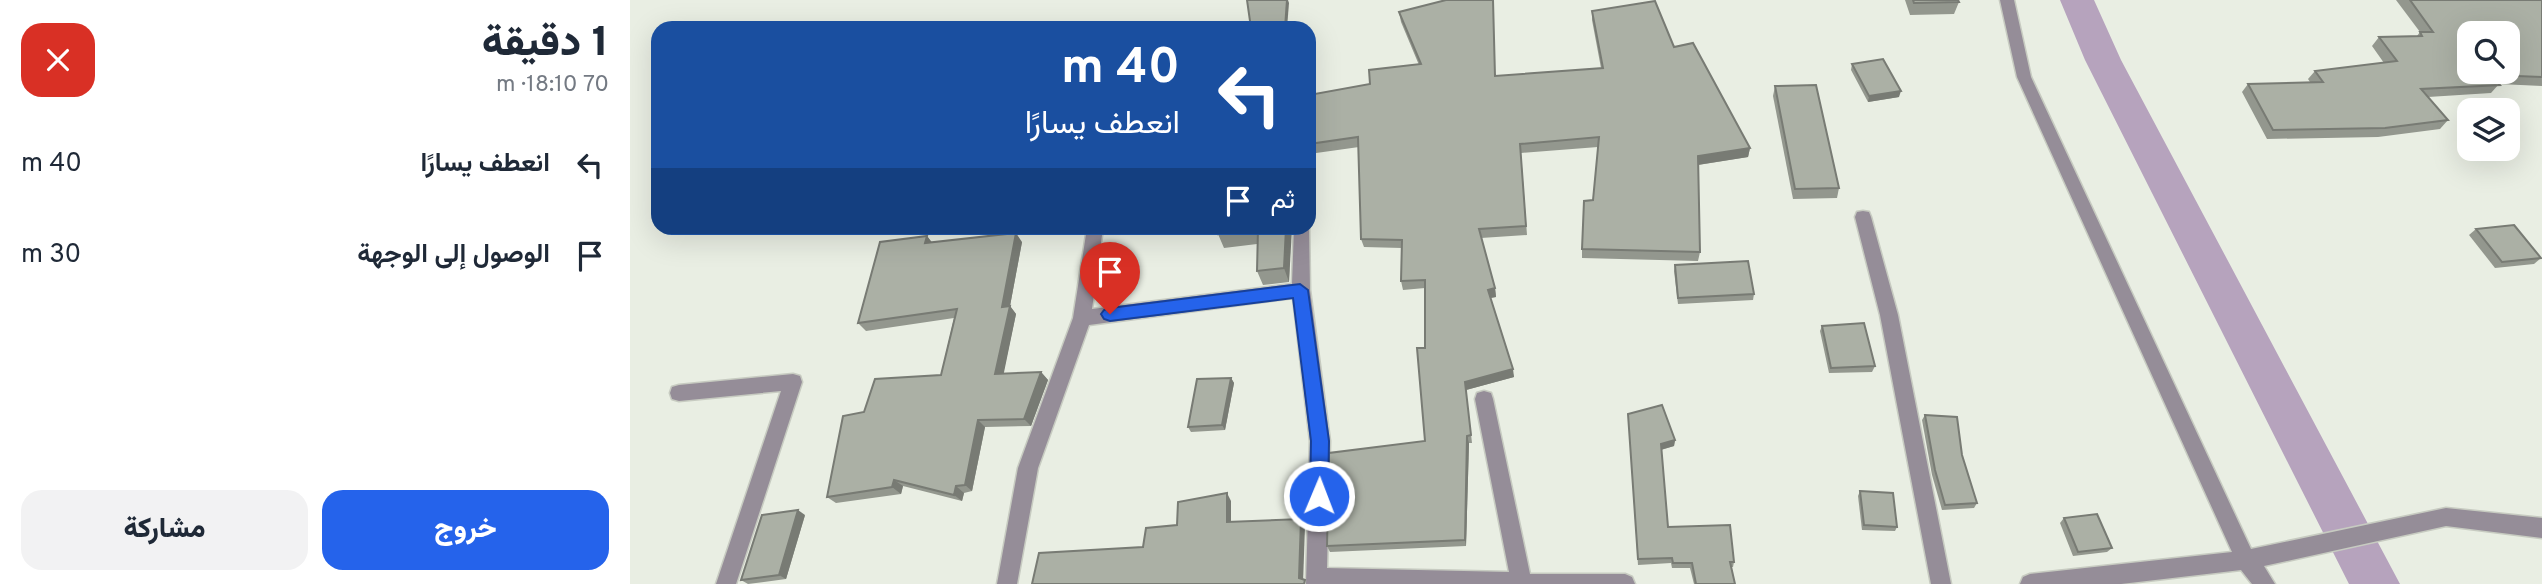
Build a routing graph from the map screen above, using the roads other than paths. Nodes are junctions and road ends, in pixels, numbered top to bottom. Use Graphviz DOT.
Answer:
graph roads {
  1 [pos="2007,0"];
  2 [pos="1863,217"];
  3 [pos="1094,235"];
  4 [pos="1302,235"];
  5 [pos="1300,290"];
  6 [pos="1082,318"];
  7 [pos="679,393"];
  8 [pos="1484,399"];
  9 [pos="2542,528"];
  10 [pos="2246,560"];
  11 [pos="1317,581"];
  12 [pos="1520,583"];
  13 [pos="726,584"];
  14 [pos="1007,584"];
  15 [pos="1625,584"];
  16 [pos="1941,584"];
  17 [pos="2030,584"];
  18 [pos="2265,584"];
  1 -- 10 [label="street"];
  2 -- 16 [label="street"];
  3 -- 6 [label="street"];
  4 -- 5 [label="street"];
  5 -- 6 [label="street"];
  5 -- 11 [label="street"];
  6 -- 14 [label="street"];
  7 -- 13 [label="street"];
  8 -- 12 [label="street"];
  9 -- 10 [label="street"];
  10 -- 17 [label="street"];
  10 -- 18 [label="street"];
  11 -- 12 [label="street"];
  12 -- 15 [label="street"];
}
